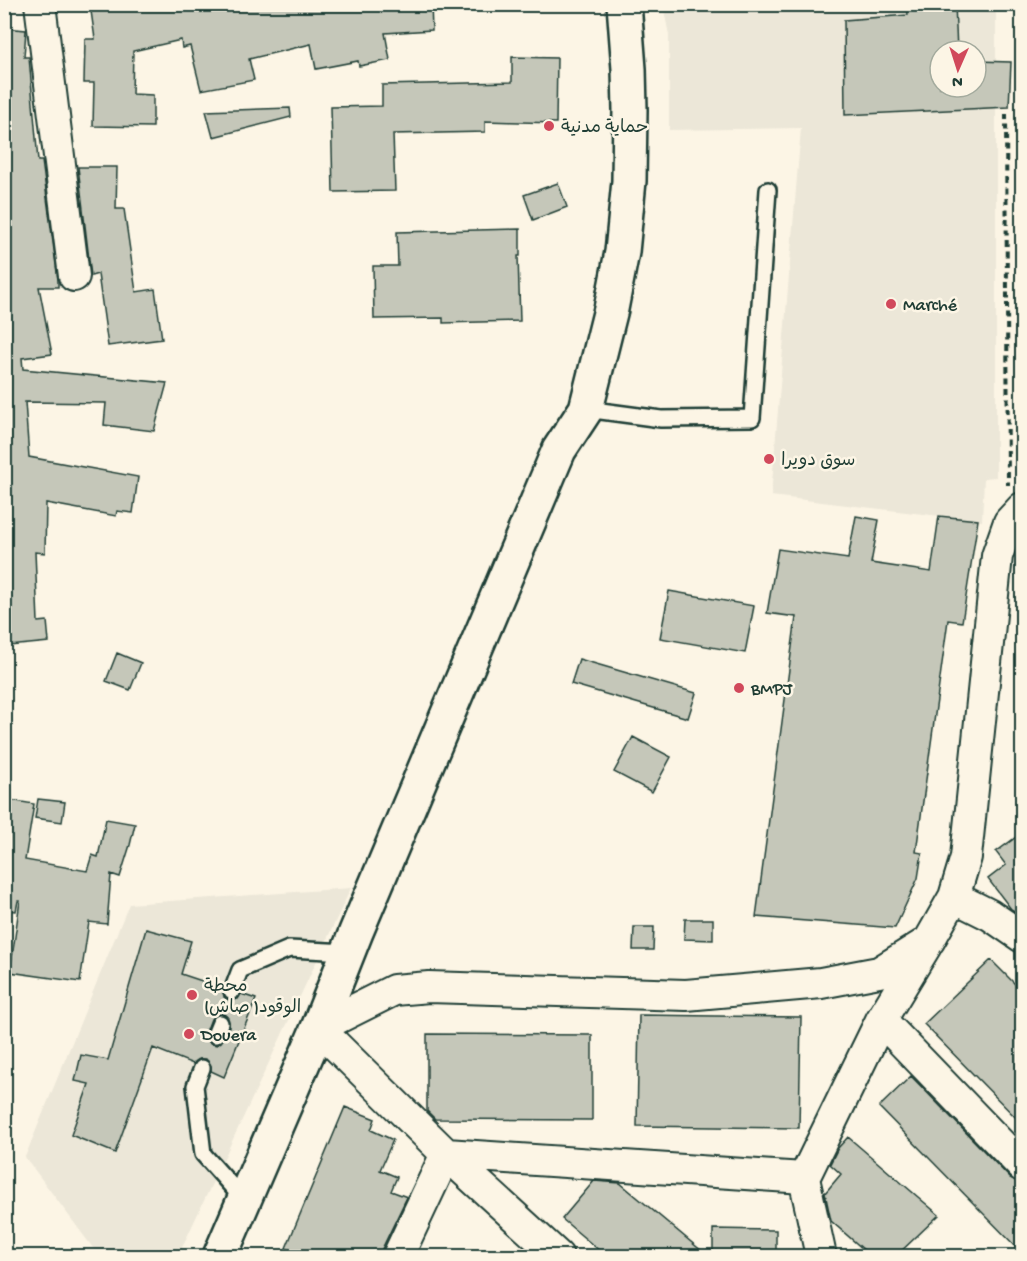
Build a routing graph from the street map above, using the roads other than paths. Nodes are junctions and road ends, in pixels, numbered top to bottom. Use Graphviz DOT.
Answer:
graph roads {
  1 [pos="40,4"];
  2 [pos="624,4"];
  3 [pos="768,190"];
  4 [pos="74,276"];
  5 [pos="586,409"];
  6 [pos="1016,515"];
  7 [pos="954,897"];
  8 [pos="990,915"];
  9 [pos="1023,937"];
  10 [pos="929,941"];
  11 [pos="1023,951"];
  12 [pos="348,952"];
  13 [pos="232,991"];
  14 [pos="880,1020"];
  15 [pos="318,1028"];
  16 [pos="202,1068"];
  17 [pos="446,1154"];
  18 [pos="1023,1167"];
  19 [pos="804,1178"];
  20 [pos="244,1200"];
  21 [pos="220,1257"];
  22 [pos="398,1257"];
  23 [pos="558,1257"];
  24 [pos="821,1257"];
  1 -- 4 [label="street"];
  2 -- 5 [label="main road"];
  3 -- 5 [label="lane"];
  5 -- 12 [label="main road"];
  6 -- 7 [label="street"];
  7 -- 8 [label="street"];
  7 -- 10 [label="street"];
  8 -- 9 [label="street"];
  8 -- 11 [label="street"];
  10 -- 14 [label="street"];
  10 -- 15 [label="street"];
  12 -- 13 [label="lane"];
  12 -- 15 [label="main road"];
  14 -- 18 [label="street"];
  14 -- 19 [label="street"];
  15 -- 17 [label="street"];
  15 -- 20 [label="main road"];
  16 -- 20 [label="lane"];
  17 -- 19 [label="street"];
  17 -- 22 [label="street"];
  17 -- 23 [label="street"];
  19 -- 24 [label="street"];
  20 -- 21 [label="main road"];
}
